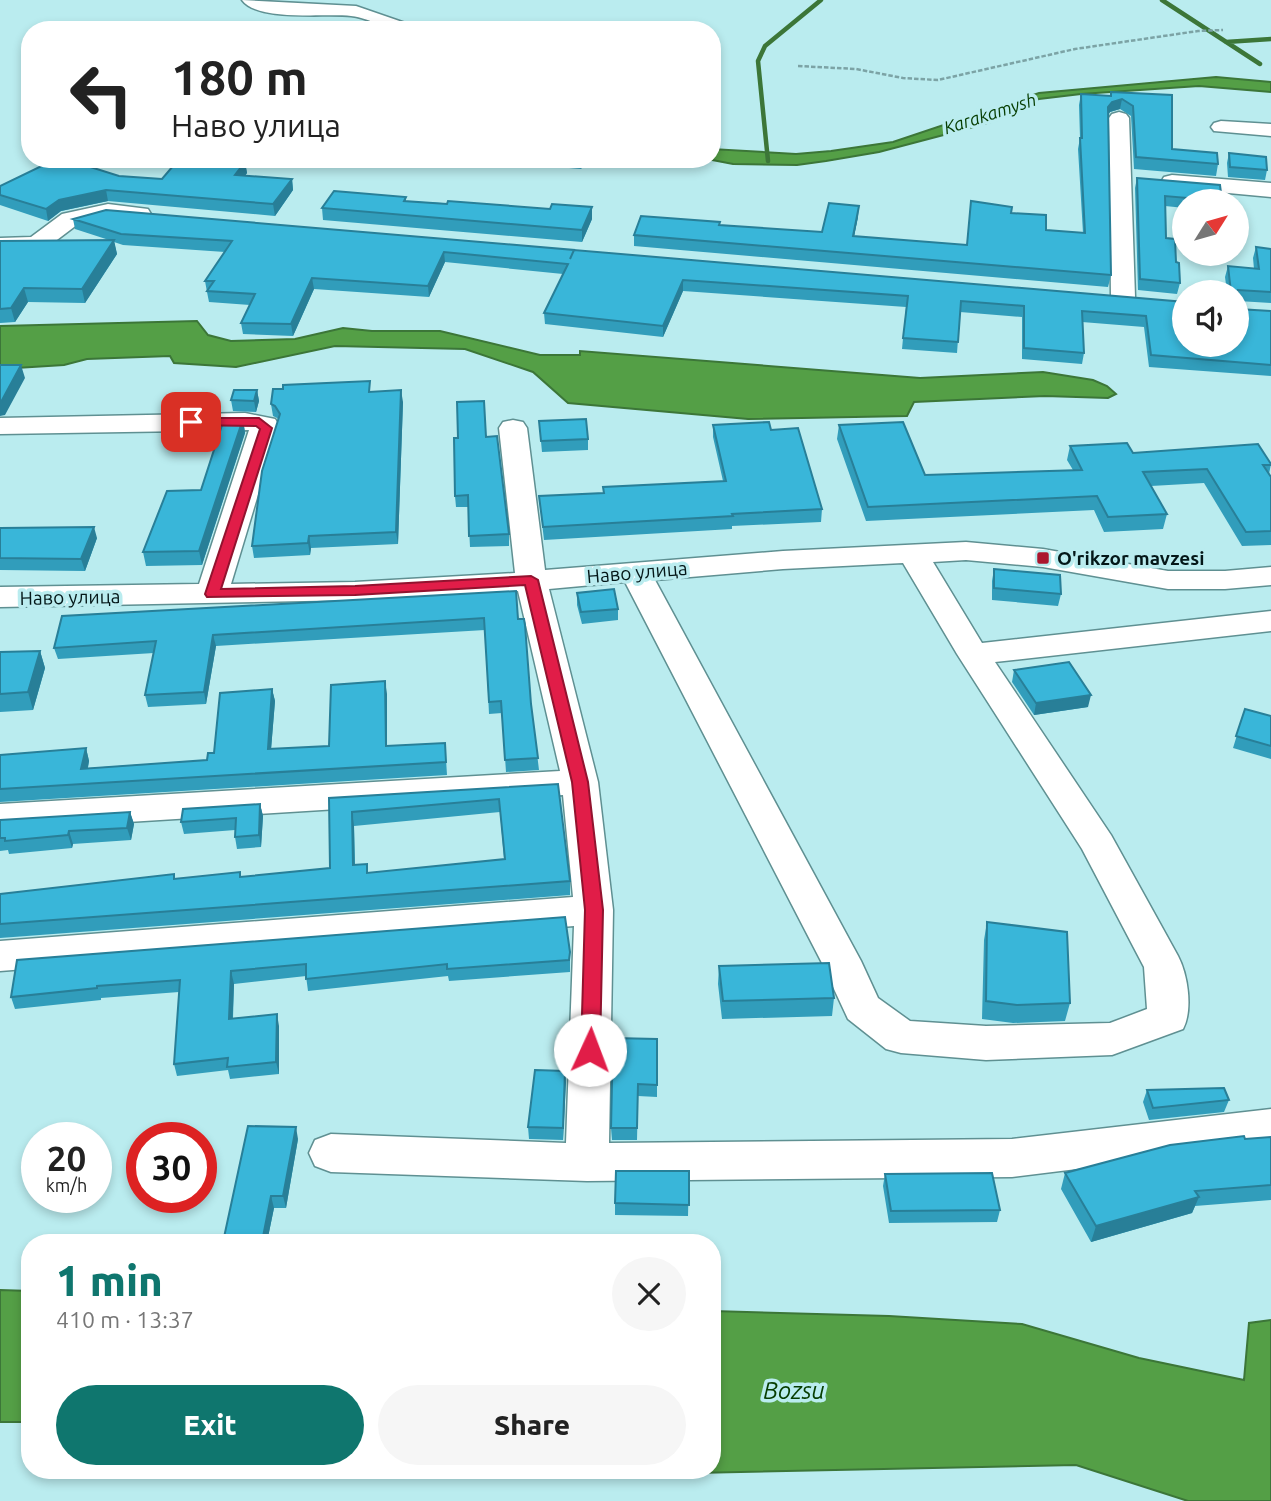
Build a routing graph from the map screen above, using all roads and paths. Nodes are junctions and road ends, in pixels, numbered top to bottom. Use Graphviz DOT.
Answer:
graph roads {
  1 [pos="251,0"];
  2 [pos="383,21"];
  3 [pos="1223,30"];
  4 [pos="798,66"];
  5 [pos="1119,118"];
  6 [pos="1221,127"];
  7 [pos="1271,130"];
  8 [pos="1120,177"];
  9 [pos="1271,190"];
  10 [pos="164,216"];
  11 [pos="0,245"];
  12 [pos="1095,295"];
  13 [pos="1123,297"];
  14 [pos="1147,300"];
  15 [pos="0,426"];
  16 [pos="513,428"];
  17 [pos="912,553"];
  18 [pos="635,572"];
  19 [pos="1271,576"];
  20 [pos="531,580"];
  21 [pos="212,594"];
  22 [pos="0,597"];
  23 [pos="1271,621"];
  24 [pos="973,654"];
  25 [pos="580,782"];
  26 [pos="0,817"];
  27 [pos="594,910"];
  28 [pos="0,956"];
  29 [pos="1271,1128"];
  30 [pos="331,1153"];
  31 [pos="587,1162"];
  1 -- 2 [label="street"];
  3 -- 4 [label="path"];
  5 -- 8 [label="street"];
  6 -- 7 [label="street"];
  8 -- 9 [label="street"];
  8 -- 13 [label="street"];
  10 -- 11 [label="street"];
  12 -- 13 [label="street"];
  13 -- 14 [label="street"];
  15 -- 21 [label="street"];
  16 -- 20 [label="street"];
  17 -- 18 [label="street, Наво улица"];
  17 -- 19 [label="street, Наво улица"];
  17 -- 24 [label="street"];
  18 -- 20 [label="street, Наво улица"];
  18 -- 24 [label="street"];
  20 -- 21 [label="street, Наво улица"];
  20 -- 25 [label="street"];
  21 -- 22 [label="street, Наво улица"];
  23 -- 24 [label="street"];
  25 -- 26 [label="street"];
  25 -- 27 [label="street"];
  27 -- 28 [label="street"];
  27 -- 31 [label="street"];
  29 -- 31 [label="street"];
  30 -- 31 [label="street"];
}
